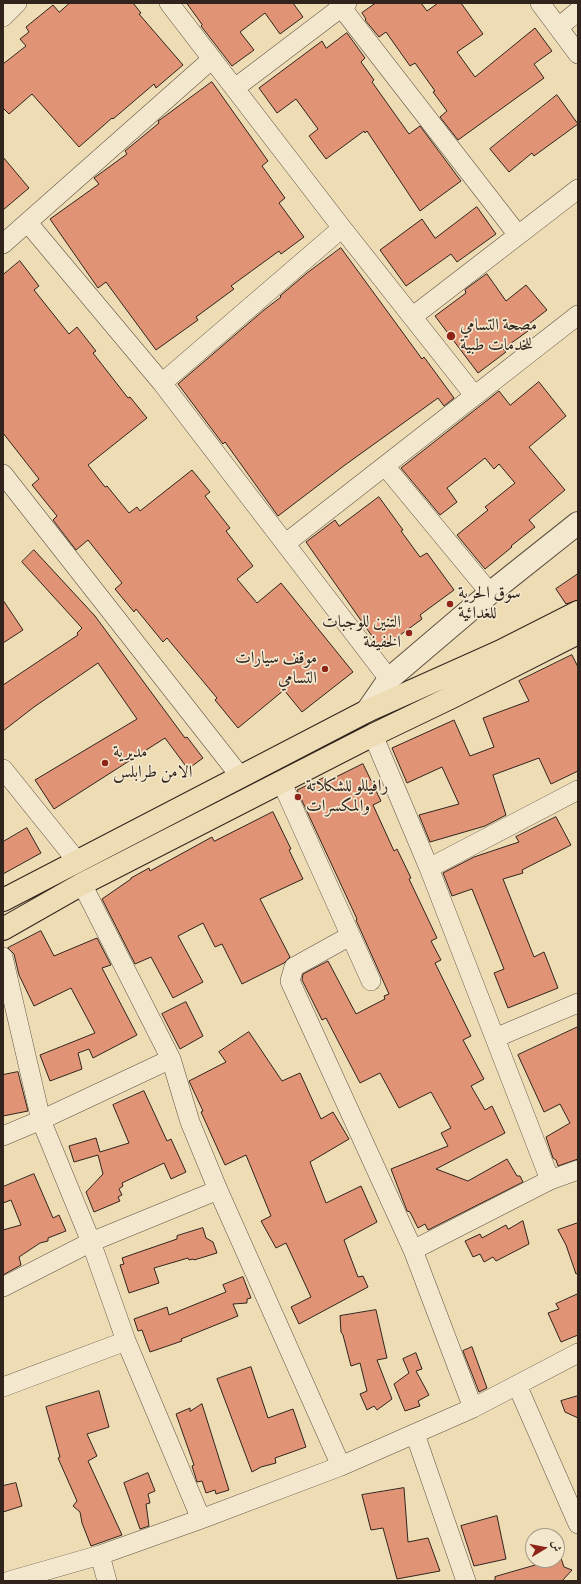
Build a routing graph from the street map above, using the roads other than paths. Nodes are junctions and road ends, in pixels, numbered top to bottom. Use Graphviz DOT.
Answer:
graph roads {
  1 [pos="17,3"];
  2 [pos="169,3"];
  3 [pos="540,3"];
  4 [pos="342,4"];
  5 [pos="578,11"];
  6 [pos="3,17"];
  7 [pos="559,27"];
  8 [pos="578,54"];
  9 [pos="212,59"];
  10 [pos="235,88"];
  11 [pos="578,189"];
  12 [pos="28,223"];
  13 [pos="342,228"];
  14 [pos="518,235"];
  15 [pos="3,244"];
  16 [pos="578,315"];
  17 [pos="412,317"];
  18 [pos="162,382"];
  19 [pos="474,395"];
  20 [pos="385,466"];
  21 [pos="3,474"];
  22 [pos="578,523"];
  23 [pos="286,543"];
  24 [pos="490,593"];
  25 [pos="578,612"];
  26 [pos="578,632"];
  27 [pos="389,679"];
  28 [pos="367,711"];
  29 [pos="372,735"];
  30 [pos="3,769"];
  31 [pos="240,776"];
  32 [pos="282,783"];
  33 [pos="578,790"];
  34 [pos="77,861"];
  35 [pos="429,868"];
  36 [pos="82,884"];
  37 [pos="3,900"];
  38 [pos="3,929"];
  39 [pos="350,936"];
  40 [pos="3,958"];
  41 [pos="371,981"];
  42 [pos="578,1003"];
  43 [pos="495,1038"];
  44 [pos="171,1059"];
  45 [pos="41,1120"];
  46 [pos="3,1136"];
  47 [pos="578,1170"];
  48 [pos="550,1180"];
  49 [pos="218,1190"];
  50 [pos="91,1242"];
  51 [pos="413,1250"];
  52 [pos="3,1287"];
  53 [pos="126,1341"];
  54 [pos="578,1352"];
  55 [pos="517,1385"];
  56 [pos="3,1387"];
  57 [pos="473,1408"];
  58 [pos="415,1434"];
  59 [pos="341,1466"];
  60 [pos="201,1519"];
  61 [pos="577,1521"];
  62 [pos="100,1555"];
  63 [pos="9,1581"];
  64 [pos="107,1581"];
  65 [pos="466,1581"];
  1 -- 6 [label="street"];
  2 -- 9 [label="street"];
  3 -- 7 [label="street"];
  4 -- 10 [label="street"];
  4 -- 14 [label="street"];
  5 -- 7 [label="street"];
  7 -- 8 [label="street"];
  9 -- 10 [label="street"];
  9 -- 12 [label="street"];
  10 -- 13 [label="street"];
  11 -- 14 [label="street"];
  12 -- 15 [label="street"];
  12 -- 18 [label="street"];
  13 -- 17 [label="street"];
  13 -- 18 [label="street"];
  14 -- 17 [label="street"];
  16 -- 19 [label="street"];
  17 -- 19 [label="street"];
  18 -- 23 [label="street"];
  19 -- 20 [label="street"];
  20 -- 23 [label="street"];
  20 -- 24 [label="street"];
  21 -- 31 [label="street"];
  22 -- 24 [label="street"];
  23 -- 27 [label="street"];
  24 -- 27 [label="street"];
  25 -- 28 [label="main road"];
  26 -- 29 [label="main road"];
  27 -- 28 [label="street"];
  28 -- 31 [label="main road"];
  29 -- 32 [label="main road"];
  29 -- 35 [label="street"];
  30 -- 34 [label="street"];
  31 -- 34 [label="main road"];
  32 -- 36 [label="main road"];
  32 -- 39 [label="street"];
  33 -- 35 [label="street"];
  34 -- 37 [label="main road"];
  35 -- 43 [label="street"];
  36 -- 38 [label="main road"];
  36 -- 44 [label="street"];
  39 -- 41 [label="street"];
  39 -- 51 [label="street"];
  40 -- 45 [label="street"];
  42 -- 43 [label="street"];
  43 -- 48 [label="street"];
  44 -- 45 [label="street"];
  44 -- 49 [label="street"];
  45 -- 46 [label="street"];
  45 -- 50 [label="street"];
  47 -- 48 [label="street"];
  48 -- 51 [label="street"];
  49 -- 50 [label="street"];
  49 -- 59 [label="street"];
  50 -- 52 [label="street"];
  50 -- 53 [label="street"];
  51 -- 57 [label="street"];
  53 -- 56 [label="street"];
  53 -- 60 [label="street"];
  54 -- 55 [label="street"];
  55 -- 57 [label="street"];
  55 -- 61 [label="street"];
  57 -- 58 [label="street"];
  58 -- 59 [label="street"];
  58 -- 65 [label="street"];
  59 -- 60 [label="street"];
  60 -- 62 [label="street"];
  62 -- 63 [label="street"];
  62 -- 64 [label="street"];
}
